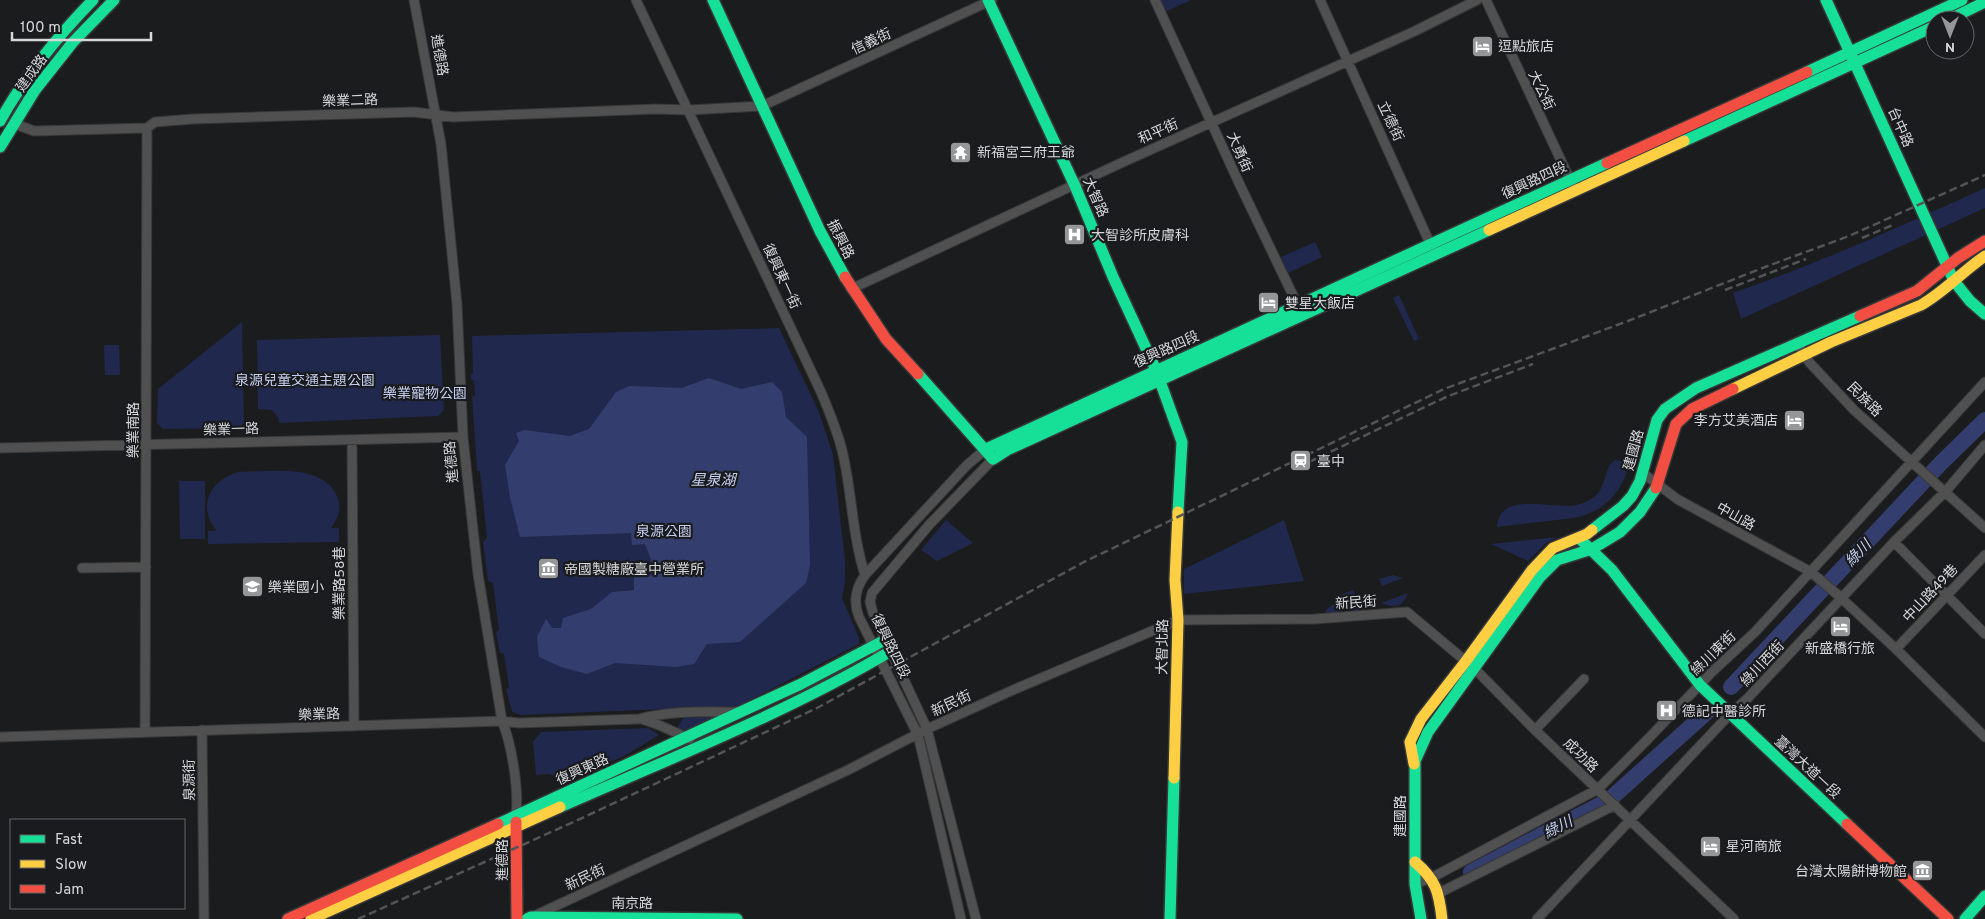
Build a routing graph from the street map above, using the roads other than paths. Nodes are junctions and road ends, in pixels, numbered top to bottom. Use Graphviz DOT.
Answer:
graph roads {
  1 [pos="94,0"];
  2 [pos="114,0"];
  3 [pos="414,0"];
  4 [pos="636,0"];
  5 [pos="713,0"];
  6 [pos="1155,0"];
  7 [pos="1320,0"];
  8 [pos="1477,0"];
  9 [pos="1486,0"];
  10 [pos="1826,0"];
  11 [pos="1962,0"];
  12 [pos="990,1"];
  13 [pos="1985,2"];
  14 [pos="1969,10"];
  15 [pos="1925,30"];
  16 [pos="1853,59"];
  17 [pos="1348,61"];
  18 [pos="762,106"];
  19 [pos="689,110"];
  20 [pos="436,114"];
  21 [pos="0,121"];
  22 [pos="1211,122"];
  23 [pos="15,124"];
  24 [pos="147,128"];
  25 [pos="0,147"];
  26 [pos="1570,180"];
  27 [pos="1075,186"];
  28 [pos="1575,191"];
  29 [pos="1985,241"];
  30 [pos="1433,249"];
  31 [pos="1985,256"];
  32 [pos="1947,267"];
  33 [pos="1954,281"];
  34 [pos="852,290"];
  35 [pos="1300,310"];
  36 [pos="1985,314"];
  37 [pos="1797,343"];
  38 [pos="1804,355"];
  39 [pos="1158,375"];
  40 [pos="1985,382"];
  41 [pos="463,437"];
  42 [pos="352,440"];
  43 [pos="147,445"];
  44 [pos="1985,445"];
  45 [pos="0,448"];
  46 [pos="990,454"];
  47 [pos="1912,462"];
  48 [pos="1643,473"];
  49 [pos="1658,485"];
  50 [pos="1943,488"];
  51 [pos="1985,528"];
  52 [pos="1579,538"];
  53 [pos="1894,542"];
  54 [pos="1592,549"];
  55 [pos="1985,555"];
  56 [pos="146,567"];
  57 [pos="82,568"];
  58 [pos="1810,572"];
  59 [pos="865,575"];
  60 [pos="1947,594"];
  61 [pos="1841,597"];
  62 [pos="1407,612"];
  63 [pos="1178,620"];
  64 [pos="1985,634"];
  65 [pos="885,640"];
  66 [pos="874,645"];
  67 [pos="1896,649"];
  68 [pos="891,651"];
  69 [pos="880,658"];
  70 [pos="1466,662"];
  71 [pos="1475,670"];
  72 [pos="1584,679"];
  73 [pos="1702,688"];
  74 [pos="744,712"];
  75 [pos="1728,712"];
  76 [pos="639,718"];
  77 [pos="502,722"];
  78 [pos="354,726"];
  79 [pos="927,729"];
  80 [pos="202,730"];
  81 [pos="1535,730"];
  82 [pos="145,731"];
  83 [pos="918,735"];
  84 [pos="0,737"];
  85 [pos="1985,737"];
  86 [pos="687,738"];
  87 [pos="1410,742"];
  88 [pos="1423,742"];
  89 [pos="702,744"];
  90 [pos="1415,771"];
  91 [pos="1598,789"];
  92 [pos="1614,805"];
  93 [pos="516,816"];
  94 [pos="1630,820"];
  95 [pos="517,828"];
  96 [pos="1415,862"];
  97 [pos="1432,877"];
  98 [pos="1415,884"];
  99 [pos="1440,893"];
  100 [pos="1985,896"];
  101 [pos="529,918"];
  102 [pos="204,919"];
  103 [pos="288,919"];
  104 [pos="311,919"];
  105 [pos="517,919"];
  106 [pos="723,919"];
  107 [pos="737,919"];
  108 [pos="961,919"];
  109 [pos="976,919"];
  110 [pos="1170,919"];
  111 [pos="1421,919"];
  112 [pos="1442,919"];
  113 [pos="1537,919"];
  114 [pos="1734,919"];
  115 [pos="1948,919"];
  116 [pos="1965,919"];
  1 -- 21 [label="main road, 建成路"];
  2 -- 23 [label="main road, 建成路"];
  3 -- 20 [label="street, 進德路"];
  4 -- 19 [label="street, 復興東一街"];
  5 -- 18 [label="main road, 振興路"];
  6 -- 22 [label="street, 大勇街"];
  7 -- 17 [label="street, 立德街"];
  8 -- 17 [label="street, 和平街"];
  9 -- 26 [label="street, 大公街"];
  10 -- 16 [label="main road, 台中路"];
  11 -- 16 [label="main road"];
  12 -- 18 [label="street, 信義街"];
  12 -- 27 [label="main road, 大智路"];
  13 -- 14 [label="main road"];
  15 -- 16 [label="main road"];
  16 -- 26 [label="main road, 復興路四段"];
  16 -- 28 [label="main road, 復興路四段"];
  16 -- 32 [label="main road, 台中路"];
  17 -- 22 [label="street, 和平街"];
  17 -- 30 [label="street, 立德街"];
  18 -- 19 [label="street, 樂業二路"];
  18 -- 34 [label="main road, 振興路"];
  19 -- 20 [label="street, 樂業二路"];
  19 -- 59 [label="street, 復興東一街"];
  20 -- 24 [label="street, 樂業二路"];
  20 -- 41 [label="street, 進德路"];
  22 -- 27 [label="street, 和平街"];
  22 -- 35 [label="street, 大勇街"];
  23 -- 24 [label="street, 樂業二路"];
  23 -- 25 [label="main road, 建成路"];
  24 -- 43 [label="street, 樂業南路"];
  26 -- 28 [label="street, 大公街"];
  26 -- 30 [label="main road, 復興路四段"];
  27 -- 34 [label="street, 和平街"];
  27 -- 39 [label="main road, 大智路"];
  28 -- 30 [label="main road, 復興路四段"];
  29 -- 32 [label="main road, 建國路"];
  30 -- 35 [label="main road, 復興路四段"];
  31 -- 33 [label="main road, 建國路"];
  32 -- 33 [label="main road, 台中路"];
  32 -- 37 [label="main road, 建國路"];
  33 -- 36 [label="main road, 台中路"];
  33 -- 38 [label="main road, 建國路"];
  34 -- 46 [label="main road, 振興路"];
  35 -- 39 [label="main road, 復興路四段"];
  37 -- 38 [label="street, 民族路"];
  37 -- 48 [label="main road, 建國路"];
  38 -- 47 [label="street, 民族路"];
  38 -- 49 [label="main road, 建國路"];
  39 -- 46 [label="main road, 復興路四段"];
  39 -- 63 [label="main road, 大智北路"];
  40 -- 47 [label="street, 綠川東街"];
  41 -- 42 [label="street, 樂業一路"];
  41 -- 77 [label="street, 進德路"];
  42 -- 43 [label="street, 樂業一路"];
  42 -- 78 [label="street, 樂業路58巷"];
  43 -- 45 [label="street, 樂業一路"];
  43 -- 56 [label="street, 樂業南路"];
  44 -- 50 [label="street, 綠川西街"];
  46 -- 59 [label="street, 復興路四段"];
  46 -- 65 [label="street, 復興路四段"];
  47 -- 50 [label="street, 民族路"];
  47 -- 58 [label="street, 綠川東街"];
  48 -- 49 [label="street, 中山路"];
  48 -- 52 [label="main road, 建國路"];
  49 -- 54 [label="main road, 建國路"];
  49 -- 58 [label="street, 中山路"];
  50 -- 51 [label="street"];
  50 -- 53 [label="street, 綠川西街"];
  52 -- 54 [label="main road, 臺灣大道一段"];
  52 -- 70 [label="main road, 建國路"];
  53 -- 60 [label="street"];
  53 -- 61 [label="street, 綠川西街"];
  54 -- 71 [label="main road, 建國路"];
  54 -- 73 [label="main road, 臺灣大道一段"];
  55 -- 60 [label="street, 中山路49巷"];
  56 -- 57 [label="street"];
  56 -- 82 [label="street, 樂業南路"];
  58 -- 61 [label="street, 中山路"];
  58 -- 73 [label="street, 綠川東街"];
  59 -- 66 [label="street, 復興路四段"];
  60 -- 64 [label="street"];
  60 -- 67 [label="street, 中山路49巷"];
  61 -- 67 [label="street"];
  61 -- 75 [label="street, 綠川西街"];
  62 -- 63 [label="street, 新民街"];
  62 -- 70 [label="street, 成功路"];
  63 -- 79 [label="street, 新民街"];
  63 -- 110 [label="main road, 大智北路"];
  65 -- 66 [label="main road, 復興東路"];
  65 -- 68 [label="street, 復興路四段"];
  66 -- 69 [label="street, 復興路四段"];
  66 -- 74 [label="main road, 復興東路"];
  67 -- 85 [label="street"];
  68 -- 69 [label="main road, 復興東路"];
  68 -- 79 [label="street, 復興路四段"];
  69 -- 83 [label="street, 復興路四段"];
  69 -- 89 [label="main road, 復興東路"];
  70 -- 71 [label="street, 成功路"];
  70 -- 87 [label="main road, 建國路"];
  71 -- 81 [label="street, 成功路"];
  71 -- 88 [label="main road, 建國路"];
  72 -- 81 [label="street"];
  73 -- 75 [label="main road, 臺灣大道一段"];
  73 -- 91 [label="street, 綠川東街"];
  74 -- 76 [label="street, 樂業路"];
  74 -- 86 [label="main road, 復興東路"];
  75 -- 94 [label="street, 綠川西街"];
  75 -- 115 [label="main road, 臺灣大道一段"];
  76 -- 77 [label="street, 樂業路"];
  76 -- 86 [label="street, 樂業路"];
  77 -- 78 [label="street, 樂業路"];
  77 -- 93 [label="street, 進德路"];
  78 -- 80 [label="street, 樂業路"];
  79 -- 83 [label="street, 新民街"];
  79 -- 109 [label="street, 復興路四段"];
  80 -- 82 [label="street, 樂業路"];
  80 -- 102 [label="street, 泉源街"];
  81 -- 91 [label="street, 成功路"];
  82 -- 84 [label="street, 樂業路"];
  83 -- 101 [label="street, 新民街"];
  83 -- 108 [label="street, 復興路四段"];
  86 -- 89 [label="street, 樂業路"];
  86 -- 93 [label="main road, 復興東路"];
  87 -- 88 [label="street"];
  87 -- 90 [label="main road, 建國路"];
  88 -- 90 [label="main road, 建國路"];
  89 -- 95 [label="main road, 復興東路"];
  90 -- 96 [label="main road, 建國路"];
  91 -- 92 [label="street, 成功路"];
  91 -- 97 [label="street, 綠川東街"];
  92 -- 94 [label="street, 成功路"];
  92 -- 99 [label="street"];
  93 -- 95 [label="main road, 進德路"];
  93 -- 103 [label="main road, 復興東路"];
  94 -- 113 [label="street, 綠川西街"];
  94 -- 114 [label="street, 成功路"];
  95 -- 104 [label="main road, 復興東路"];
  95 -- 105 [label="main road, 進德路"];
  96 -- 97 [label="main road"];
  96 -- 98 [label="main road, 建國路"];
  97 -- 98 [label="street, 綠川東街"];
  97 -- 99 [label="main road"];
  98 -- 111 [label="main road, 建國路"];
  99 -- 112 [label="main road"];
  100 -- 116 [label="main road"];
  101 -- 106 [label="main road, 南京路"];
  106 -- 107 [label="main road, 南京路"];
}
